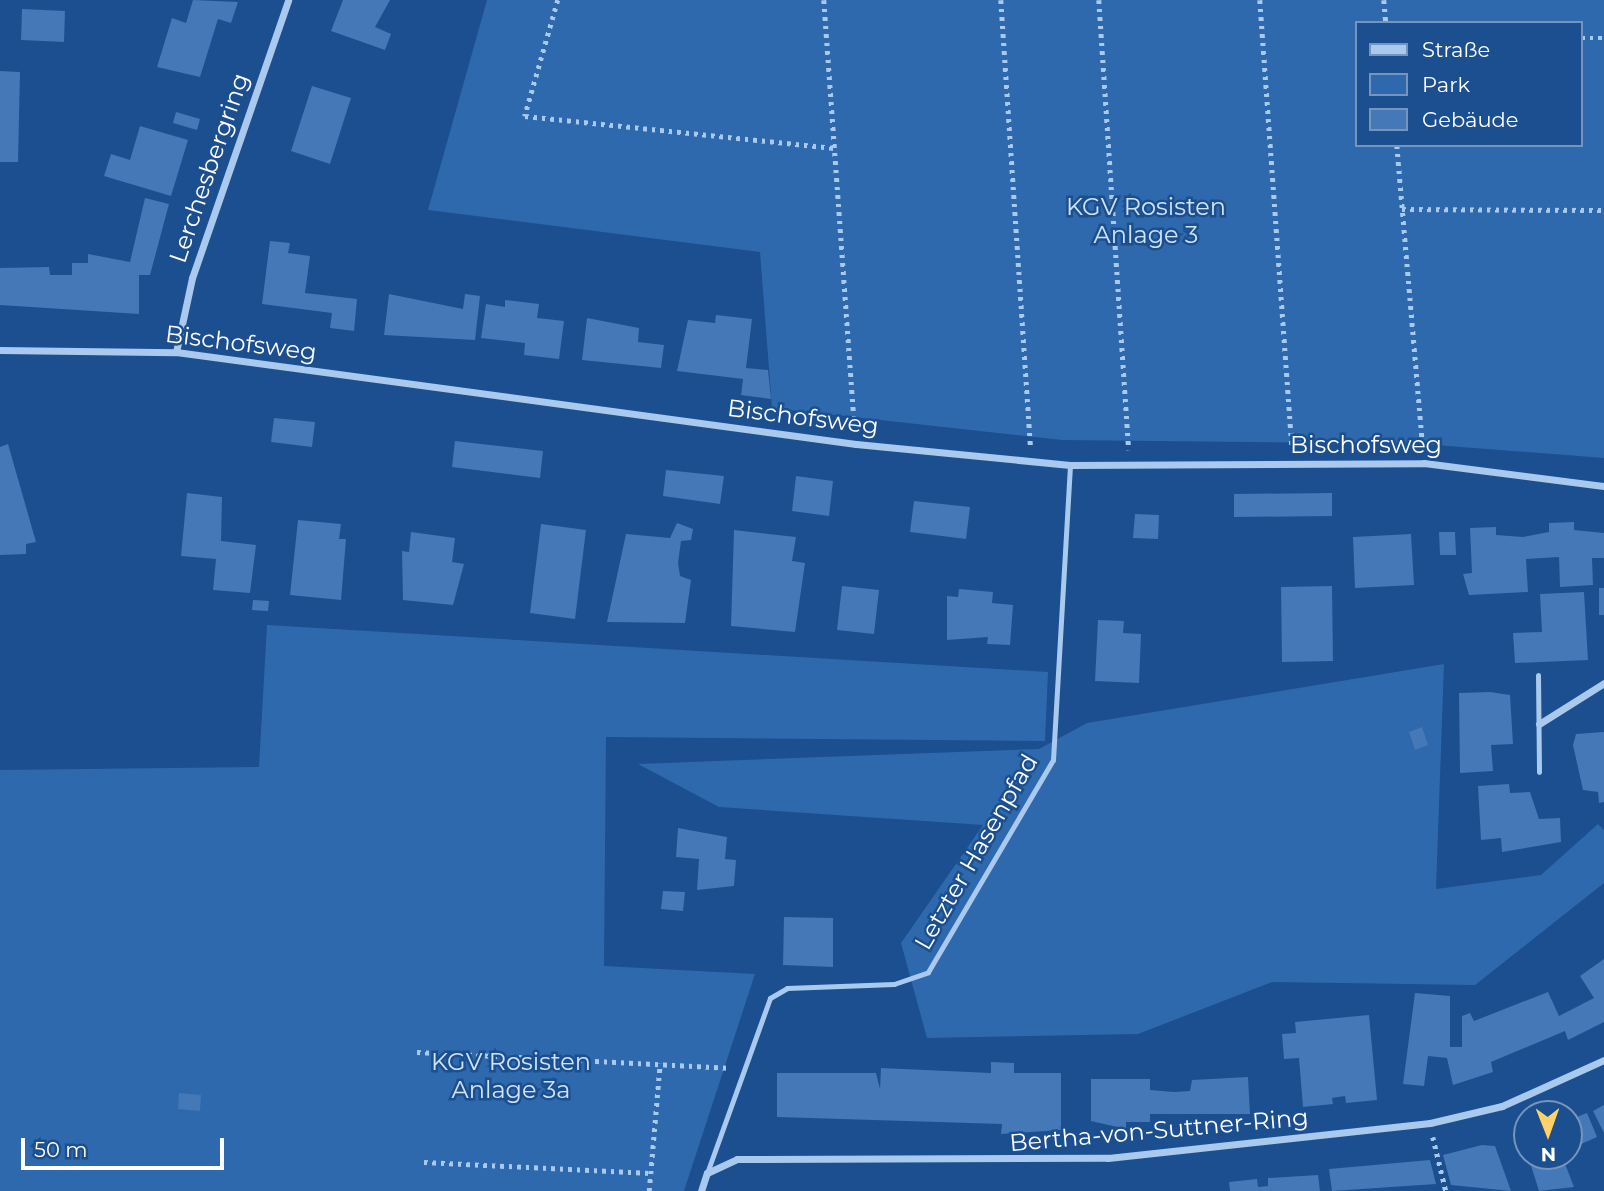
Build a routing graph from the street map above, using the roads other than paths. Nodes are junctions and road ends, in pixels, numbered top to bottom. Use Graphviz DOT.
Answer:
graph roads {
  1 [pos="289,0"];
  2 [pos="0,350"];
  3 [pos="176,352"];
  4 [pos="1070,465"];
  5 [pos="1604,486"];
  6 [pos="1538,675"];
  7 [pos="1604,683"];
  8 [pos="1539,724"];
  9 [pos="1539,772"];
  10 [pos="1604,1060"];
  11 [pos="707,1173"];
  12 [pos="701,1191"];
  1 -- 3 [label="street, Lerchesbergring"];
  2 -- 3 [label="street, Bischofsweg"];
  3 -- 4 [label="street, Bischofsweg"];
  4 -- 5 [label="street, Bischofsweg"];
  4 -- 11 [label="lane, Letzter Hasenpfad"];
  6 -- 8 [label="lane"];
  7 -- 8 [label="street"];
  8 -- 9 [label="lane"];
  10 -- 11 [label="street, Bertha-von-Suttner-Ring"];
  11 -- 12 [label="street, Letzter Hasenpfad"];
}
